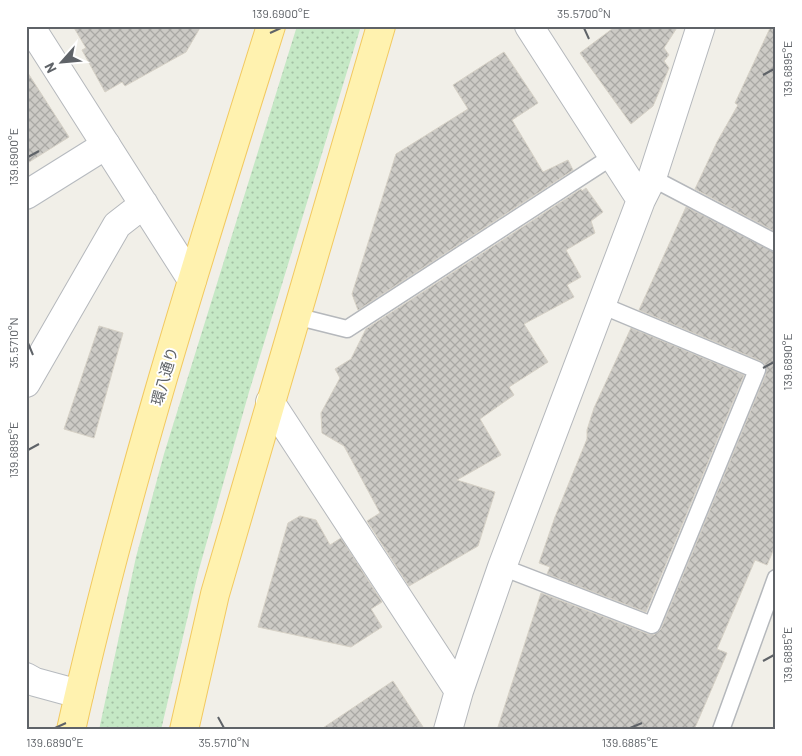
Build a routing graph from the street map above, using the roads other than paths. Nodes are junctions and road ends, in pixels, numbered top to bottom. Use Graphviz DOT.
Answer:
graph roads {
  1 [pos="30,26"];
  2 [pos="271,26"];
  3 [pos="381,26"];
  4 [pos="529,26"];
  5 [pos="702,26"];
  6 [pos="106,145"];
  7 [pos="613,156"];
  8 [pos="647,189"];
  9 [pos="26,195"];
  10 [pos="144,204"];
  11 [pos="776,243"];
  12 [pos="192,280"];
  13 [pos="601,305"];
  14 [pos="295,316"];
  15 [pos="26,383"];
  16 [pos="270,402"];
  17 [pos="502,567"];
  18 [pos="776,578"];
  19 [pos="26,677"];
  20 [pos="459,691"];
  21 [pos="79,694"];
  22 [pos="71,730"];
  23 [pos="184,730"];
  24 [pos="448,730"];
  25 [pos="722,730"];
  1 -- 6 [label="street"];
  2 -- 12 [label="main road, 環八通り"];
  3 -- 14 [label="main road"];
  4 -- 7 [label="street"];
  5 -- 8 [label="street"];
  6 -- 9 [label="street"];
  6 -- 10 [label="street"];
  7 -- 8 [label="street"];
  7 -- 14 [label="lane"];
  8 -- 11 [label="lane"];
  8 -- 13 [label="street"];
  10 -- 12 [label="street"];
  10 -- 15 [label="street"];
  12 -- 21 [label="main road, 環八通り"];
  13 -- 17 [label="street"];
  13 -- 17 [label="lane"];
  14 -- 16 [label="main road"];
  16 -- 20 [label="street"];
  16 -- 23 [label="main road"];
  17 -- 20 [label="street"];
  18 -- 25 [label="lane"];
  19 -- 21 [label="street"];
  20 -- 24 [label="street"];
  21 -- 22 [label="main road, 環八通り"];
}
